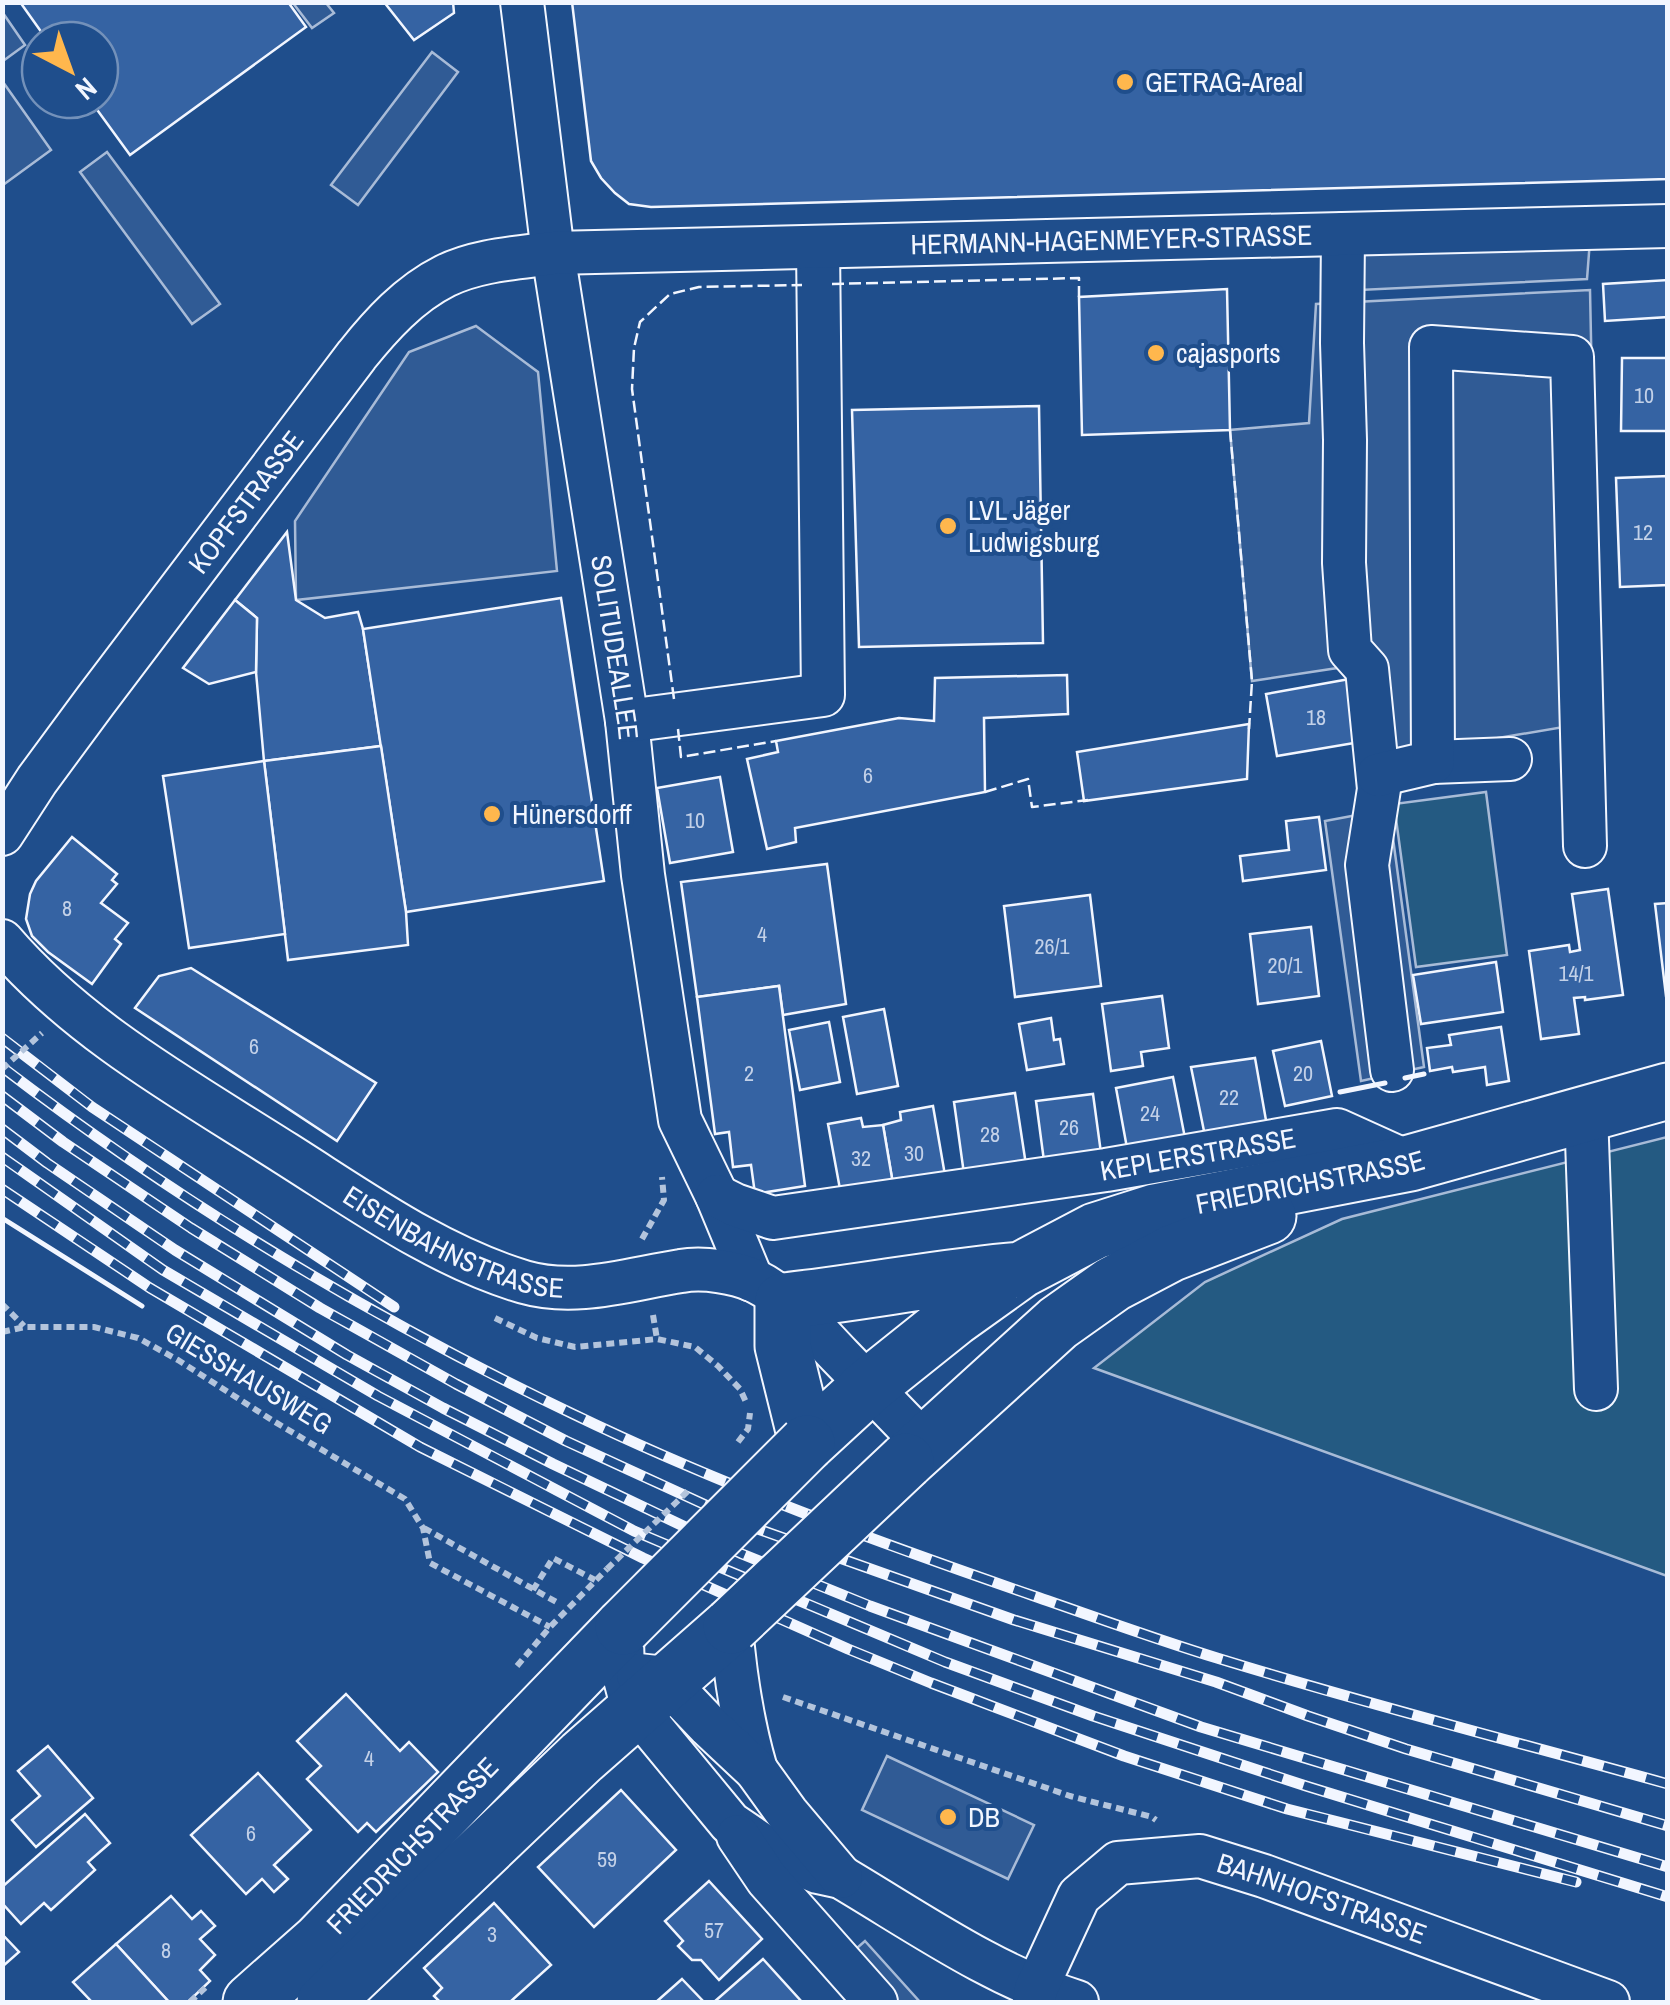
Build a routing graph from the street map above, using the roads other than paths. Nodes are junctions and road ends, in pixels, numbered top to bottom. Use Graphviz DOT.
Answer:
graph roads {
  1 [pos="522,2"];
  2 [pos="1668,226"];
  3 [pos="1343,234"];
  4 [pos="818,247"];
  5 [pos="553,252"];
  6 [pos="627,721"];
  7 [pos="1510,758"];
  8 [pos="1432,762"];
  9 [pos="1378,775"];
  10 [pos="2,834"];
  11 [pos="1585,846"];
  12 [pos="2,940"];
  13 [pos="1392,1070"];
  14 [pos="1668,1091"];
  15 [pos="1586,1113"];
  16 [pos="1410,1163"];
  17 [pos="717,1196"];
  18 [pos="1022,1270"];
  19 [pos="768,1290"];
  20 [pos="869,1386"];
  21 [pos="1596,1388"];
  22 [pos="807,1444"];
  23 [pos="915,1452"];
  24 [pos="731,1626"];
  25 [pos="638,1673"];
  26 [pos="756,1770"];
  27 [pos="730,1823"];
  28 [pos="841,1877"];
  29 [pos="1035,1996"];
  30 [pos="251,2002"];
  31 [pos="326,2002"];
  32 [pos="876,2002"];
  33 [pos="1077,2002"];
  34 [pos="1608,2002"];
  1 -- 5 [label="street, SOLITUDEALLEE"];
  2 -- 3 [label="street, HERMANN-HAGENMEYER-STRASSE"];
  3 -- 4 [label="street, HERMANN-HAGENMEYER-STRASSE"];
  3 -- 9 [label="street"];
  4 -- 5 [label="street, HERMANN-HAGENMEYER-STRASSE"];
  4 -- 6 [label="street"];
  5 -- 6 [label="street, SOLITUDEALLEE"];
  5 -- 10 [label="street, KOPFSTRASSE"];
  6 -- 17 [label="street, SOLITUDEALLEE"];
  7 -- 8 [label="street"];
  8 -- 9 [label="street"];
  8 -- 11 [label="street"];
  9 -- 13 [label="street"];
  12 -- 19 [label="street, EISENBAHNSTRASSE"];
  14 -- 15 [label="main road"];
  15 -- 16 [label="main road"];
  15 -- 21 [label="street"];
  16 -- 17 [label="street, KEPLERSTRASSE"];
  16 -- 18 [label="main road, FRIEDRICHSTRASSE"];
  16 -- 23 [label="main road, FRIEDRICHSTRASSE"];
  17 -- 19 [label="street, SOLITUDEALLEE"];
  18 -- 19 [label="main road"];
  18 -- 20 [label="main road, FRIEDRICHSTRASSE"];
  19 -- 20 [label="street"];
  19 -- 22 [label="main road"];
  20 -- 22 [label="main road, FRIEDRICHSTRASSE"];
  20 -- 23 [label="street"];
  22 -- 25 [label="main road, FRIEDRICHSTRASSE, bridge"];
  23 -- 24 [label="main road, FRIEDRICHSTRASSE, bridge"];
  24 -- 25 [label="main road, FRIEDRICHSTRASSE"];
  24 -- 26 [label="street"];
  25 -- 26 [label="street"];
  25 -- 27 [label="street"];
  25 -- 30 [label="main road, FRIEDRICHSTRASSE"];
  25 -- 31 [label="main road, FRIEDRICHSTRASSE"];
  26 -- 28 [label="street"];
  27 -- 28 [label="street"];
  27 -- 32 [label="street"];
  28 -- 29 [label="street"];
  29 -- 33 [label="street"];
  29 -- 34 [label="street, BAHNHOFSTRASSE"];
}
